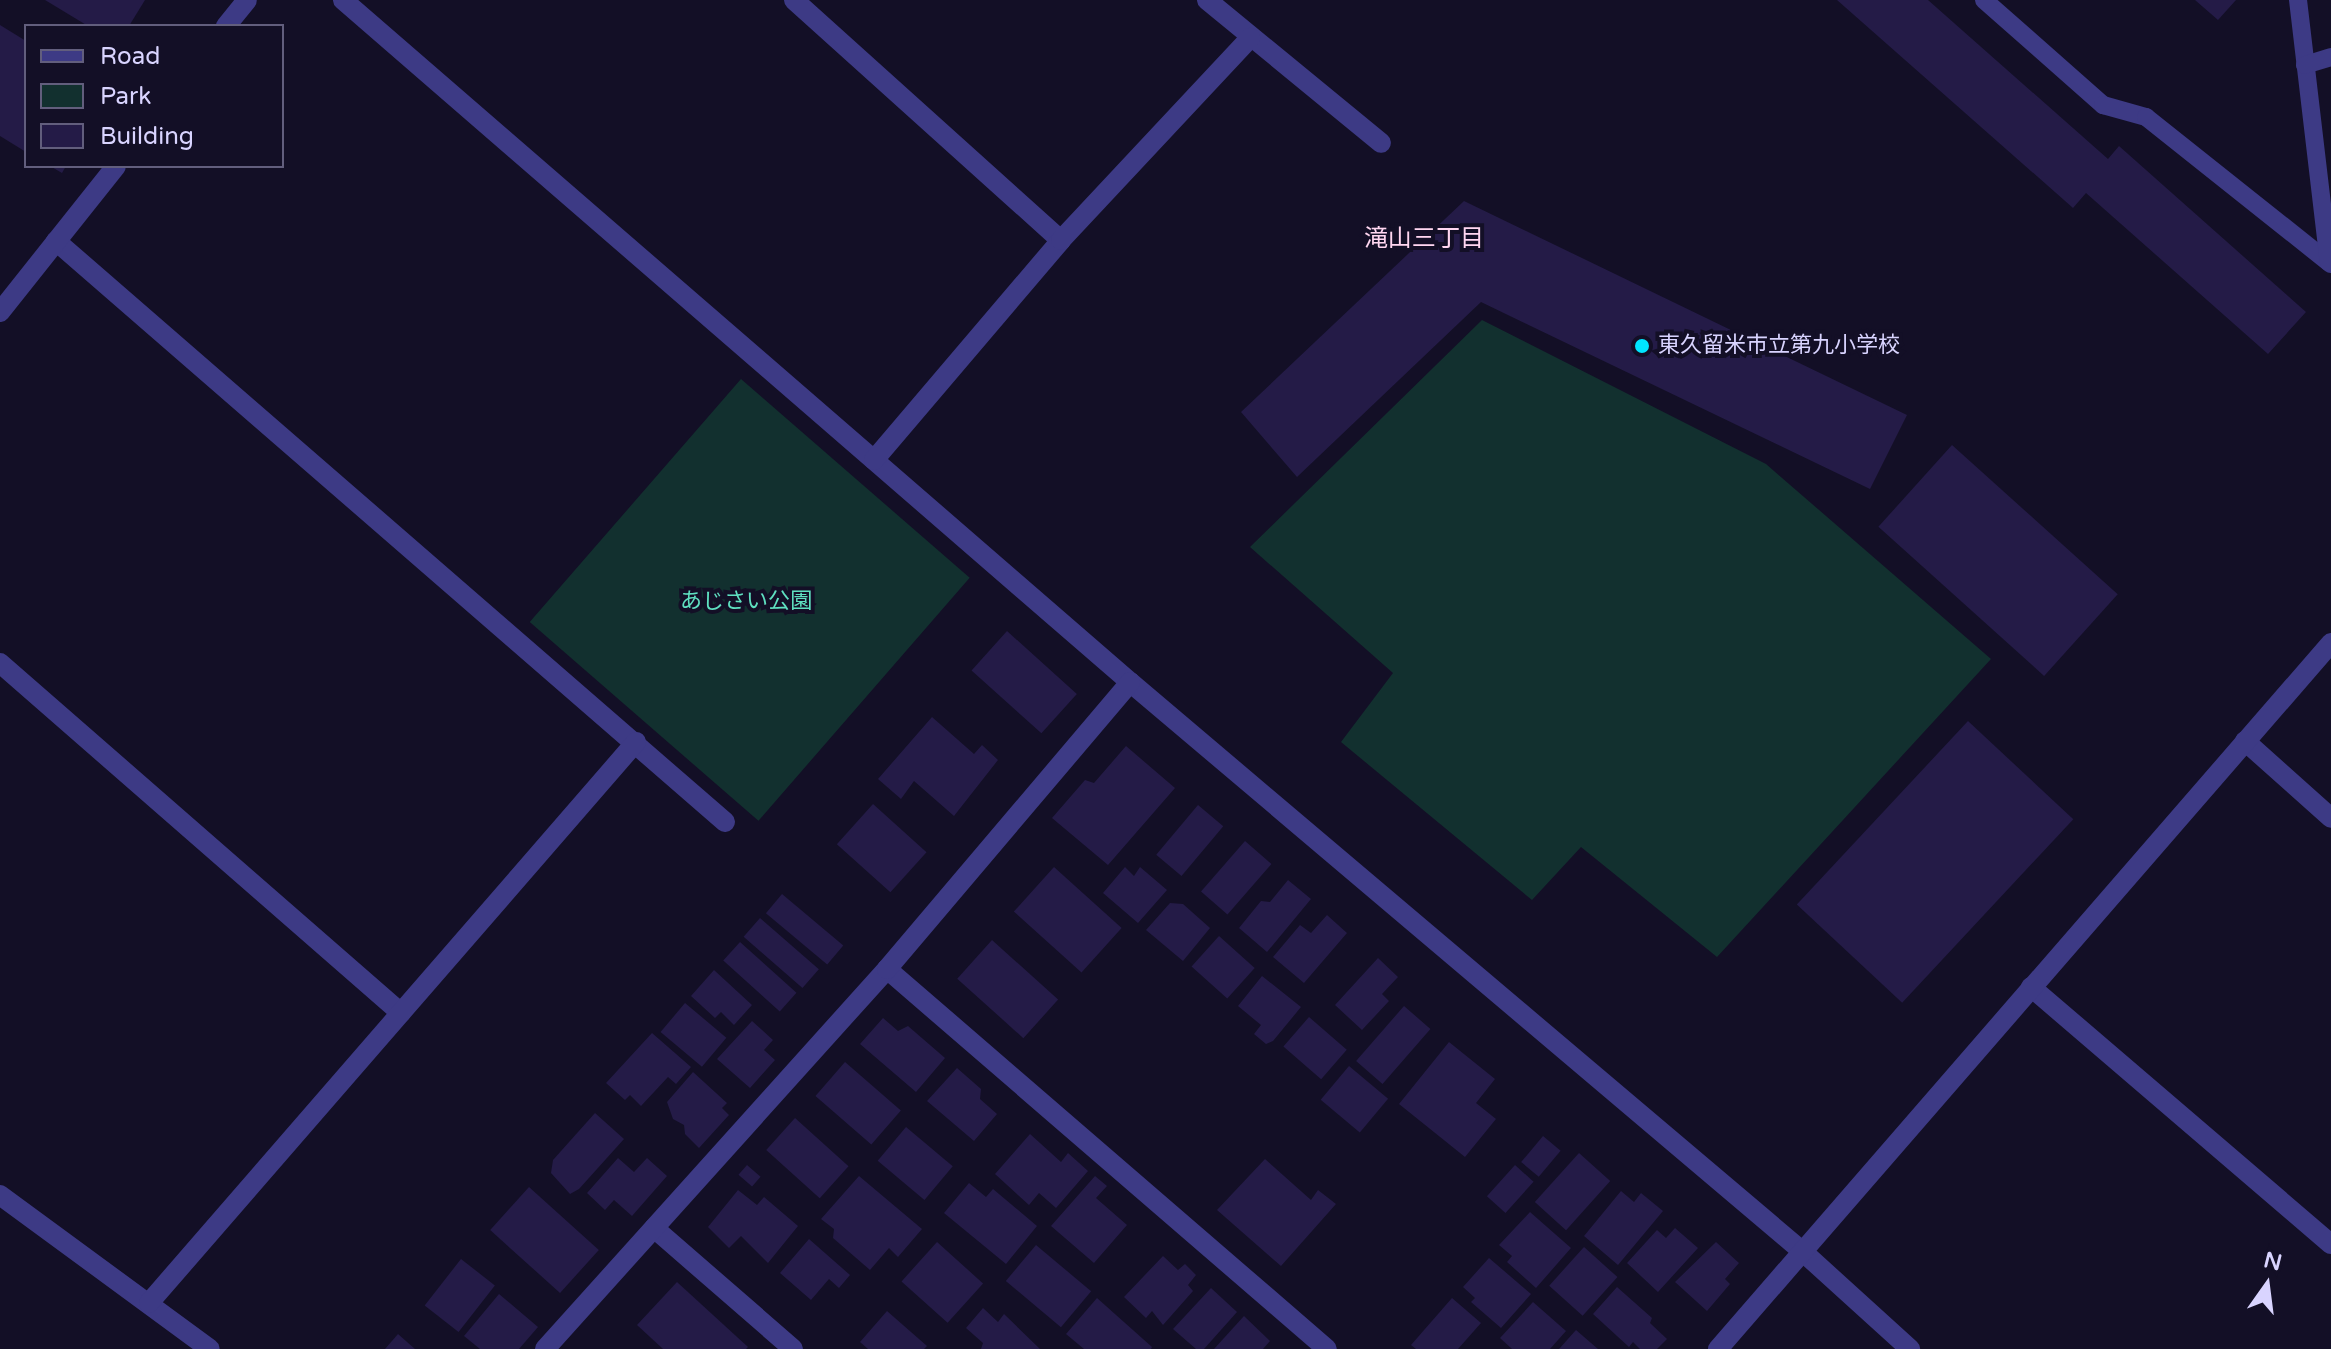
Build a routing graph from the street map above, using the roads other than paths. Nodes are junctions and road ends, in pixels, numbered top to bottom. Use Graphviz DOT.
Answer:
graph roads {
  1 [pos="247,0"];
  2 [pos="343,0"];
  3 [pos="794,0"];
  4 [pos="1207,0"];
  5 [pos="1984,0"];
  6 [pos="2298,0"];
  7 [pos="228,24"];
  8 [pos="1250,38"];
  9 [pos="2331,57"];
  10 [pos="2305,65"];
  11 [pos="1381,143"];
  12 [pos="114,168"];
  13 [pos="1061,240"];
  14 [pos="56,241"];
  15 [pos="2330,263"];
  16 [pos="0,312"];
  17 [pos="874,460"];
  18 [pos="2331,643"];
  19 [pos="0,663"];
  20 [pos="1130,682"];
  21 [pos="2245,741"];
  22 [pos="636,742"];
  23 [pos="2331,818"];
  24 [pos="725,822"];
  25 [pos="887,969"];
  26 [pos="2031,987"];
  27 [pos="401,1013"];
  28 [pos="0,1195"];
  29 [pos="654,1228"];
  30 [pos="2331,1244"];
  31 [pos="1802,1251"];
  32 [pos="149,1303"];
  33 [pos="210,1349"];
  34 [pos="545,1349"];
  35 [pos="793,1349"];
  36 [pos="1327,1349"];
  37 [pos="1718,1349"];
  38 [pos="1910,1349"];
  1 -- 7 [label="street"];
  2 -- 17 [label="street"];
  3 -- 13 [label="street"];
  4 -- 8 [label="street"];
  5 -- 15 [label="lane"];
  6 -- 10 [label="lane"];
  8 -- 11 [label="street"];
  8 -- 13 [label="street"];
  9 -- 10 [label="lane"];
  10 -- 15 [label="lane"];
  12 -- 14 [label="street"];
  13 -- 17 [label="street"];
  14 -- 16 [label="street"];
  14 -- 22 [label="street"];
  17 -- 20 [label="street"];
  18 -- 21 [label="street"];
  19 -- 27 [label="street"];
  20 -- 25 [label="street"];
  20 -- 31 [label="street"];
  21 -- 23 [label="street"];
  21 -- 26 [label="street"];
  22 -- 24 [label="street"];
  22 -- 27 [label="street"];
  25 -- 29 [label="street"];
  25 -- 36 [label="street"];
  26 -- 30 [label="street"];
  26 -- 31 [label="street"];
  27 -- 32 [label="street"];
  28 -- 32 [label="street"];
  29 -- 34 [label="street"];
  29 -- 35 [label="street"];
  31 -- 37 [label="street"];
  31 -- 38 [label="street"];
  32 -- 33 [label="street"];
}
